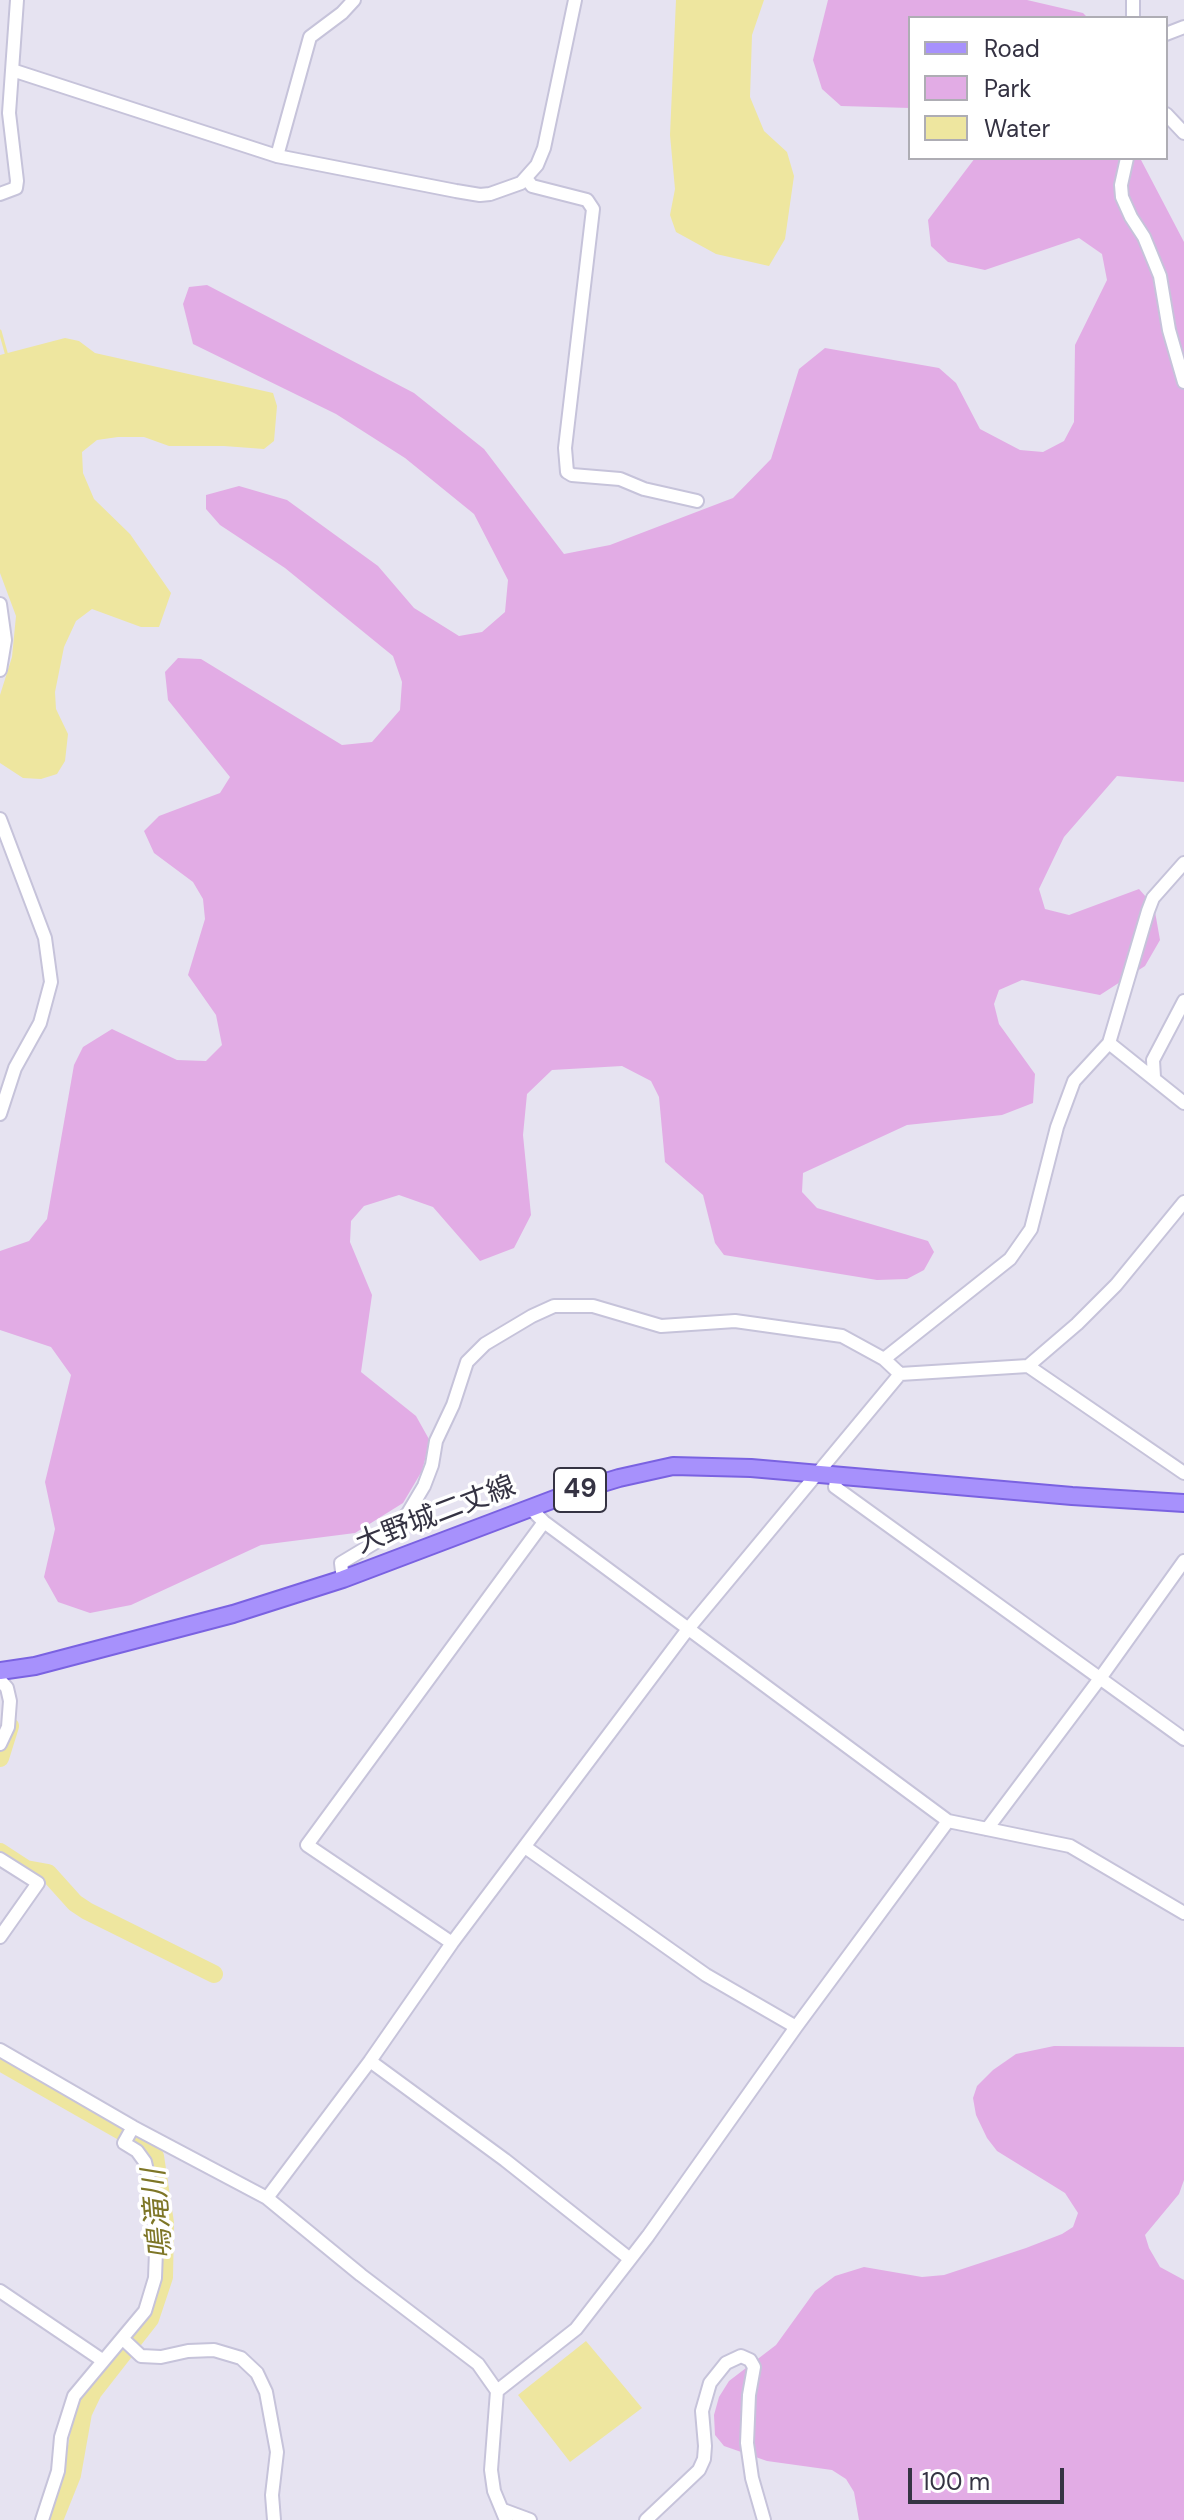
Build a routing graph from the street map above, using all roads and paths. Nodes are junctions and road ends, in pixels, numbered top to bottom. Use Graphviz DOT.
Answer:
graph roads {
  1 [pos="17,0"];
  2 [pos="354,0"];
  3 [pos="575,0"];
  4 [pos="12,70"];
  5 [pos="1168,116"];
  6 [pos="1184,133"];
  7 [pos="277,156"];
  8 [pos="1127,160"];
  9 [pos="526,178"];
  10 [pos="0,194"];
  11 [pos="1184,382"];
  12 [pos="697,501"];
  13 [pos="0,604"];
  14 [pos="0,670"];
  15 [pos="0,819"];
  16 [pos="1184,863"];
  17 [pos="1184,1001"];
  18 [pos="1109,1043"];
  19 [pos="1154,1077"];
  20 [pos="1184,1103"];
  21 [pos="0,1114"];
  22 [pos="1184,1202"];
  23 [pos="884,1359"];
  24 [pos="1028,1366"];
  25 [pos="900,1374"];
  26 [pos="816,1473"];
  27 [pos="1184,1473"];
  28 [pos="837,1475"];
  29 [pos="1184,1503"];
  30 [pos="530,1508"];
  31 [pos="544,1522"];
  32 [pos="1184,1561"];
  33 [pos="343,1579"];
  34 [pos="688,1629"];
  35 [pos="3,1669"];
  36 [pos="1101,1677"];
  37 [pos="1184,1739"];
  38 [pos="0,1744"];
  39 [pos="948,1821"];
  40 [pos="987,1829"];
  41 [pos="525,1847"];
  42 [pos="0,1859"];
  43 [pos="1184,1913"];
  44 [pos="0,1937"];
  45 [pos="452,1943"];
  46 [pos="796,2027"];
  47 [pos="0,2050"];
  48 [pos="370,2061"];
  49 [pos="133,2127"];
  50 [pos="267,2198"];
  51 [pos="630,2259"];
  52 [pos="0,2291"];
  53 [pos="123,2339"];
  54 [pos="102,2360"];
  55 [pos="497,2391"];
  56 [pos="504,2515"];
  57 [pos="42,2520"];
  58 [pos="274,2520"];
  59 [pos="530,2520"];
  60 [pos="646,2520"];
  61 [pos="764,2520"];
  1 -- 4 [label="street"];
  2 -- 7 [label="street"];
  3 -- 9 [label="street"];
  4 -- 7 [label="street"];
  4 -- 10 [label="street"];
  5 -- 6 [label="street"];
  7 -- 9 [label="street"];
  8 -- 11 [label="street"];
  9 -- 12 [label="street"];
  13 -- 14 [label="street"];
  15 -- 21 [label="street"];
  16 -- 18 [label="street"];
  17 -- 19 [label="street"];
  18 -- 19 [label="street"];
  18 -- 23 [label="street"];
  19 -- 20 [label="street"];
  22 -- 24 [label="street"];
  23 -- 25 [label="street"];
  23 -- 33 [label="street"];
  24 -- 25 [label="street"];
  24 -- 27 [label="street"];
  25 -- 26 [label="street"];
  26 -- 28 [label="main road, 大野城二丈線 / 49"];
  26 -- 30 [label="main road, 大野城二丈線 / 49"];
  26 -- 34 [label="street"];
  28 -- 29 [label="main road, 大野城二丈線 / 49"];
  28 -- 36 [label="street"];
  30 -- 31 [label="street"];
  30 -- 33 [label="main road, 大野城二丈線 / 49"];
  31 -- 34 [label="street"];
  31 -- 45 [label="street"];
  32 -- 36 [label="street"];
  33 -- 35 [label="main road, 大野城二丈線 / 49"];
  34 -- 39 [label="street"];
  34 -- 41 [label="street"];
  35 -- 38 [label="street"];
  36 -- 37 [label="street"];
  36 -- 40 [label="street"];
  39 -- 40 [label="street"];
  39 -- 46 [label="street"];
  40 -- 43 [label="street"];
  41 -- 45 [label="street"];
  41 -- 46 [label="street"];
  42 -- 44 [label="street"];
  45 -- 48 [label="street"];
  46 -- 51 [label="street"];
  47 -- 49 [label="street"];
  48 -- 50 [label="street"];
  48 -- 51 [label="street"];
  49 -- 50 [label="street"];
  49 -- 53 [label="street"];
  50 -- 55 [label="street"];
  51 -- 55 [label="street"];
  52 -- 54 [label="street"];
  53 -- 54 [label="street"];
  53 -- 58 [label="street"];
  54 -- 57 [label="street"];
  55 -- 56 [label="street"];
  56 -- 59 [label="street"];
  60 -- 61 [label="street"];
}
